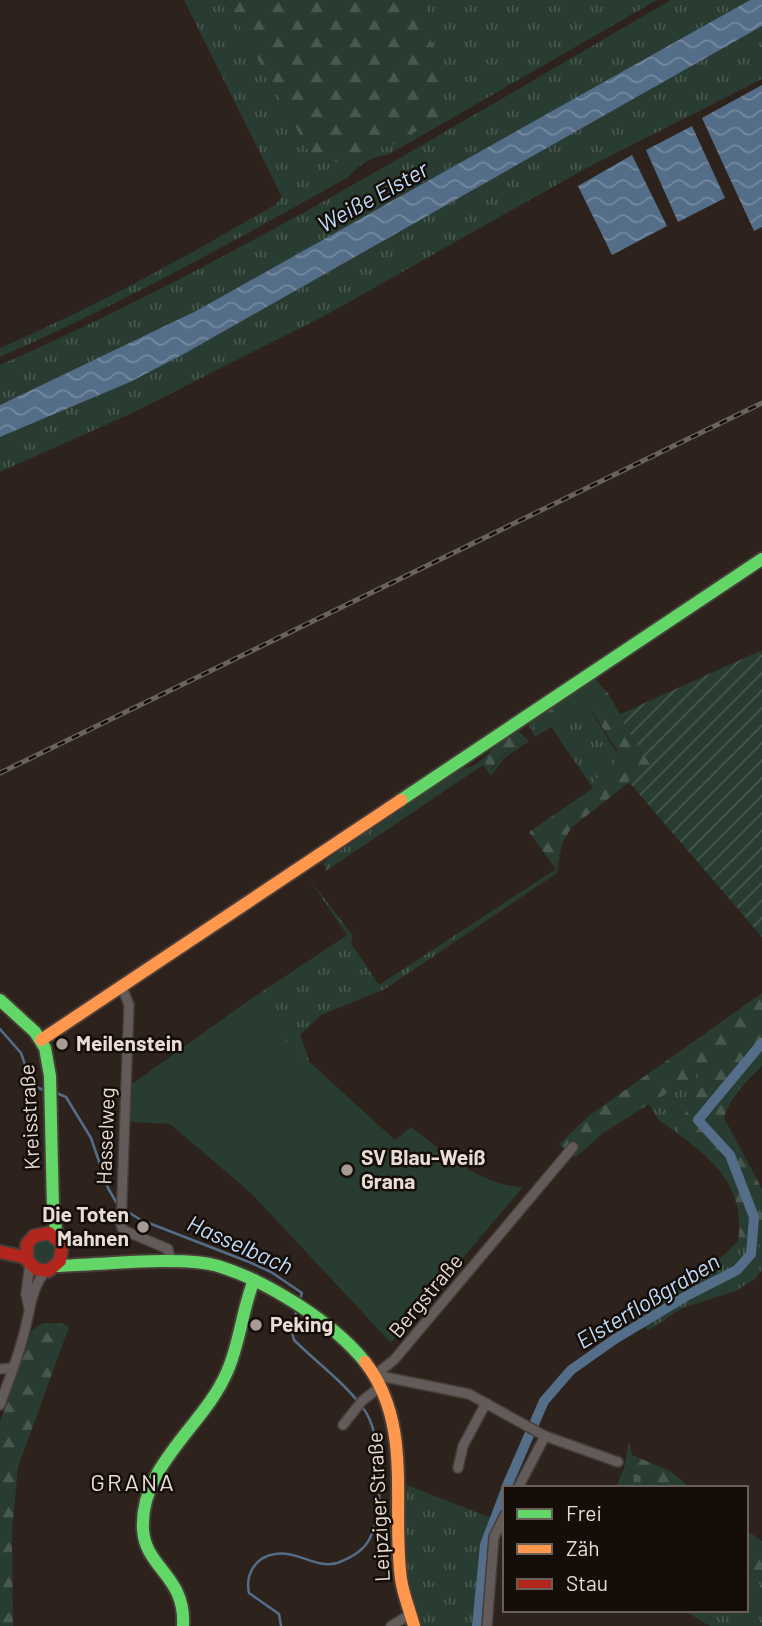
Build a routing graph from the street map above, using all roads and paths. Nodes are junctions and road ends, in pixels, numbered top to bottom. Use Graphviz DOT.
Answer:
graph roads {
  1 [pos="762,559"];
  2 [pos="122,987"];
  3 [pos="0,1000"];
  4 [pos="41,1040"];
  5 [pos="573,1147"];
  6 [pos="53,1209"];
  7 [pos="35,1236"];
  8 [pos="60,1242"];
  9 [pos="1,1252"];
  10 [pos="171,1260"];
  11 [pos="29,1261"];
  12 [pos="95,1265"];
  13 [pos="52,1268"];
  14 [pos="254,1280"];
  15 [pos="29,1308"];
  16 [pos="12,1368"];
  17 [pos="0,1369"];
  18 [pos="378,1380"];
  19 [pos="486,1403"];
  20 [pos="0,1405"];
  21 [pos="343,1425"];
  22 [pos="545,1436"];
  23 [pos="618,1462"];
  24 [pos="458,1468"];
  25 [pos="519,1486"];
  26 [pos="503,1519"];
  27 [pos="412,1620"];
  28 [pos="183,1626"];
  29 [pos="391,1626"];
  30 [pos="487,1626"];
  1 -- 2 [label="main road"];
  2 -- 4 [label="main road"];
  2 -- 10 [label="street, Hasselweg"];
  3 -- 4 [label="main road, Kreisstraße"];
  4 -- 6 [label="main road, Kreisstraße"];
  5 -- 18 [label="street, Bergstraße"];
  6 -- 7 [label="main road, Kreisstraße"];
  6 -- 8 [label="main road, Kreisstraße"];
  7 -- 8 [label="main road"];
  7 -- 9 [label="main road"];
  7 -- 11 [label="main road"];
  8 -- 12 [label="main road"];
  8 -- 13 [label="main road"];
  9 -- 11 [label="main road"];
  10 -- 12 [label="main road, Leipziger Straße"];
  10 -- 14 [label="main road, Leipziger Straße"];
  11 -- 13 [label="main road"];
  11 -- 15 [label="street"];
  12 -- 13 [label="main road, Leipziger Straße"];
  13 -- 15 [label="street"];
  14 -- 18 [label="main road, Leipziger Straße"];
  14 -- 28 [label="main road"];
  15 -- 16 [label="street"];
  16 -- 17 [label="street"];
  16 -- 20 [label="street"];
  18 -- 19 [label="street"];
  18 -- 21 [label="street, Leipziger Straße"];
  18 -- 27 [label="main road, Leipziger Straße"];
  19 -- 22 [label="street"];
  19 -- 24 [label="street"];
  22 -- 23 [label="street"];
  22 -- 25 [label="street"];
  26 -- 30 [label="street"];
  27 -- 29 [label="street"];
}
